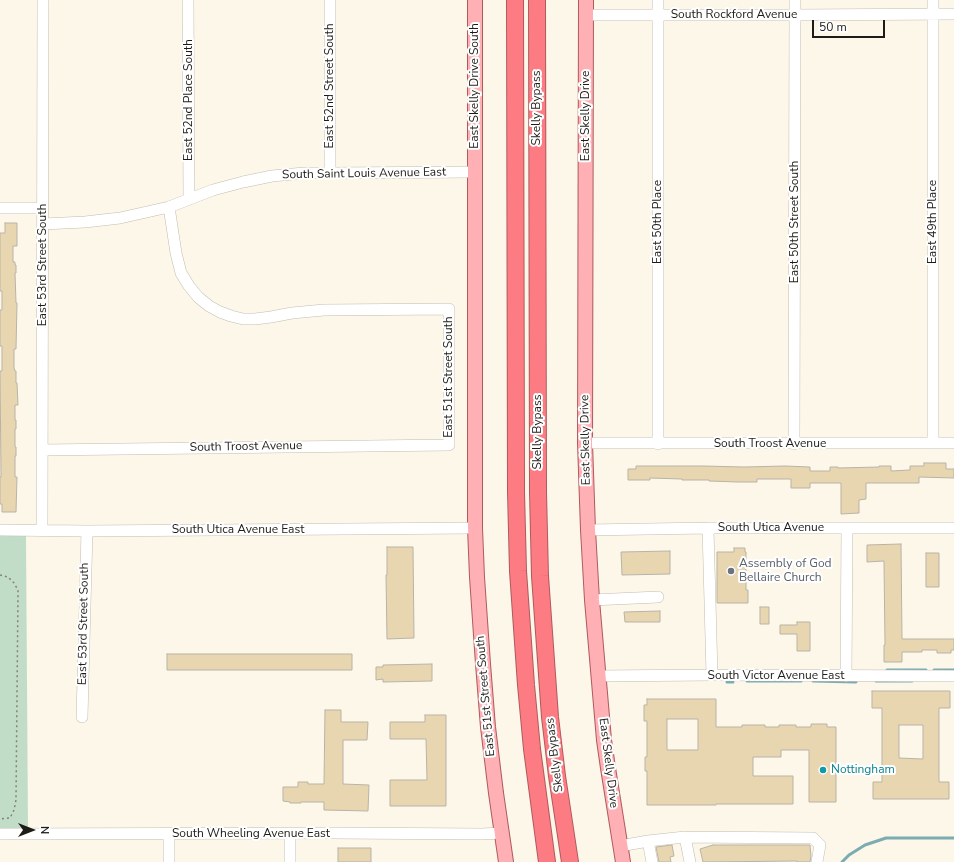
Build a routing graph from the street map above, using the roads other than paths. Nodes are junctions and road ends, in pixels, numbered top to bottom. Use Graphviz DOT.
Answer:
graph roads {
  1 [pos="43,0"];
  2 [pos="188,0"];
  3 [pos="330,0"];
  4 [pos="475,0"];
  5 [pos="537,0"];
  6 [pos="548,0"];
  7 [pos="586,0"];
  8 [pos="658,0"];
  9 [pos="795,0"];
  10 [pos="934,0"];
  11 [pos="515,1"];
  12 [pos="934,14"];
  13 [pos="954,14"];
  14 [pos="586,15"];
  15 [pos="658,15"];
  16 [pos="795,15"];
  17 [pos="537,74"];
  18 [pos="475,172"];
  19 [pos="330,173"];
  20 [pos="189,199"];
  21 [pos="169,207"];
  22 [pos="0,208"];
  23 [pos="43,208"];
  24 [pos="43,224"];
  25 [pos="585,443"];
  26 [pos="933,443"];
  27 [pos="954,443"];
  28 [pos="658,444"];
  29 [pos="794,444"];
  30 [pos="449,445"];
  31 [pos="42,450"];
  32 [pos="475,528"];
  33 [pos="708,528"];
  34 [pos="954,528"];
  35 [pos="847,529"];
  36 [pos="0,530"];
  37 [pos="42,530"];
  38 [pos="588,530"];
  39 [pos="87,531"];
  40 [pos="658,597"];
  41 [pos="592,600"];
  42 [pos="598,676"];
  43 [pos="712,676"];
  44 [pos="846,676"];
  45 [pos="954,676"];
  46 [pos="82,717"];
  47 [pos="502,833"];
  48 [pos="0,834"];
  49 [pos="169,834"];
  50 [pos="290,834"];
  51 [pos="685,836"];
  52 [pos="648,841"];
  53 [pos="620,846"];
  54 [pos="169,862"];
  55 [pos="290,862"];
  56 [pos="506,862"];
  57 [pos="548,862"];
  58 [pos="570,862"];
  59 [pos="623,862"];
  60 [pos="652,862"];
  61 [pos="690,862"];
  62 [pos="818,862"];
  1 -- 23 [label="street, East 53rd Street South"];
  2 -- 20 [label="street, East 52nd Place South"];
  3 -- 19 [label="street, East 52nd Street South"];
  4 -- 18 [label="main road, East Skelly Drive South"];
  5 -- 17 [label="highway, Skelly Bypass"];
  6 -- 17 [label="highway"];
  7 -- 14 [label="main road"];
  8 -- 15 [label="street, East 50th Place"];
  9 -- 16 [label="street, East 50th Street South"];
  10 -- 12 [label="street, East 49th Place"];
  11 -- 57 [label="highway, Skelly Bypass"];
  12 -- 13 [label="street, South Rockford Avenue"];
  12 -- 16 [label="street, South Rockford Avenue"];
  12 -- 26 [label="street, East 49th Place"];
  14 -- 15 [label="street, South Rockford Avenue"];
  14 -- 25 [label="main road, East Skelly Drive"];
  15 -- 16 [label="street, South Rockford Avenue"];
  15 -- 28 [label="street, East 50th Place"];
  16 -- 29 [label="street, East 50th Street South"];
  17 -- 58 [label="highway, Skelly Bypass"];
  18 -- 19 [label="street, South Saint Louis Avenue East"];
  18 -- 32 [label="main road"];
  19 -- 20 [label="street, South Saint Louis Avenue East"];
  20 -- 21 [label="street, South Saint Louis Avenue East"];
  21 -- 24 [label="street, South Saint Louis Avenue East"];
  21 -- 30 [label="street, East 51st Street South"];
  22 -- 23 [label="street"];
  23 -- 24 [label="street, East 53rd Street South"];
  24 -- 31 [label="street, East 53rd Street South"];
  25 -- 28 [label="street, South Troost Avenue"];
  25 -- 38 [label="main road, East Skelly Drive"];
  26 -- 27 [label="street, South Troost Avenue"];
  26 -- 29 [label="street, South Troost Avenue"];
  28 -- 29 [label="street, South Troost Avenue"];
  30 -- 31 [label="street, South Troost Avenue"];
  31 -- 37 [label="street, East 53rd Street South"];
  32 -- 39 [label="street, South Utica Avenue East"];
  32 -- 47 [label="main road, East 51st Street South"];
  33 -- 35 [label="street, South Utica Avenue"];
  33 -- 38 [label="street, South Utica Avenue"];
  33 -- 43 [label="street"];
  34 -- 35 [label="street, South Utica Avenue"];
  35 -- 44 [label="street"];
  36 -- 37 [label="street, South Utica Avenue East"];
  37 -- 39 [label="street, South Utica Avenue East"];
  38 -- 41 [label="main road, East Skelly Drive"];
  39 -- 46 [label="street, East 53rd Street South"];
  40 -- 41 [label="street"];
  41 -- 42 [label="main road, East Skelly Drive"];
  42 -- 43 [label="street, South Victor Avenue East"];
  42 -- 53 [label="main road, East Skelly Drive"];
  43 -- 44 [label="street, South Victor Avenue East"];
  44 -- 45 [label="street, South Victor Avenue East"];
  47 -- 50 [label="street, South Wheeling Avenue East"];
  47 -- 56 [label="main road, East 51st Street South"];
  48 -- 49 [label="street, South Wheeling Avenue East"];
  49 -- 50 [label="street, South Wheeling Avenue East"];
  49 -- 54 [label="street"];
  50 -- 55 [label="street"];
  51 -- 52 [label="street"];
  51 -- 61 [label="street"];
  51 -- 62 [label="street"];
  52 -- 53 [label="street"];
  52 -- 60 [label="street"];
  53 -- 59 [label="main road, East Skelly Drive"];
}
